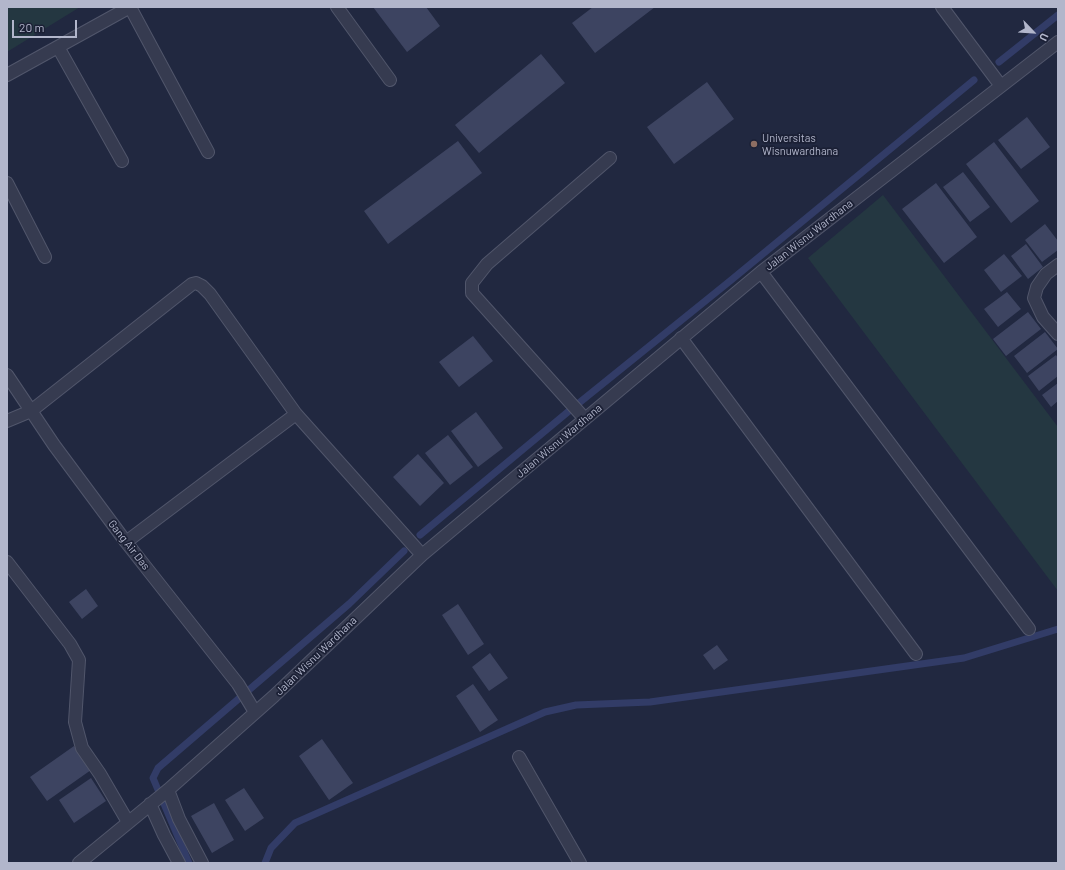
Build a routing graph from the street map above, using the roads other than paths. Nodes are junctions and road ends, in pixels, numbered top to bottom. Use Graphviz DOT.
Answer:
graph roads {
  1 [pos="130,7"];
  2 [pos="337,7"];
  3 [pos="942,7"];
  4 [pos="1058,42"];
  5 [pos="58,47"];
  6 [pos="7,75"];
  7 [pos="390,80"];
  8 [pos="1001,86"];
  9 [pos="208,152"];
  10 [pos="610,158"];
  11 [pos="122,161"];
  12 [pos="7,184"];
  13 [pos="45,257"];
  14 [pos="1058,265"];
  15 [pos="761,272"];
  16 [pos="1058,334"];
  17 [pos="682,338"];
  18 [pos="7,375"];
  19 [pos="31,411"];
  20 [pos="577,411"];
  21 [pos="296,414"];
  22 [pos="7,421"];
  23 [pos="126,542"];
  24 [pos="422,555"];
  25 [pos="7,562"];
  26 [pos="1029,629"];
  27 [pos="916,654"];
  28 [pos="255,712"];
  29 [pos="519,757"];
  30 [pos="167,791"];
  31 [pos="152,803"];
  32 [pos="128,822"];
  33 [pos="79,863"];
  34 [pos="179,863"];
  35 [pos="202,863"];
  36 [pos="580,863"];
  1 -- 5 [label="street"];
  1 -- 9 [label="street"];
  2 -- 7 [label="street"];
  3 -- 8 [label="street"];
  4 -- 8 [label="street, Jalan Wisnu Wardhana"];
  5 -- 6 [label="street"];
  5 -- 11 [label="street"];
  8 -- 15 [label="street, Jalan Wisnu Wardhana"];
  10 -- 20 [label="street"];
  12 -- 13 [label="street"];
  14 -- 16 [label="street"];
  15 -- 17 [label="street, Jalan Wisnu Wardhana"];
  15 -- 26 [label="street"];
  17 -- 20 [label="street, Jalan Wisnu Wardhana"];
  17 -- 27 [label="street"];
  18 -- 19 [label="street, Gang Air Das"];
  19 -- 21 [label="street"];
  19 -- 22 [label="street"];
  19 -- 23 [label="street, Gang Air Das"];
  20 -- 24 [label="street, Jalan Wisnu Wardhana"];
  21 -- 23 [label="street"];
  21 -- 24 [label="street"];
  23 -- 28 [label="street, Gang Air Das"];
  24 -- 28 [label="street, Jalan Wisnu Wardhana"];
  25 -- 32 [label="street"];
  28 -- 30 [label="street, Jalan Wisnu Wardhana"];
  29 -- 36 [label="street"];
  30 -- 31 [label="street, Jalan Wisnu Wardhana"];
  30 -- 35 [label="street"];
  31 -- 32 [label="street, Jalan Wisnu Wardhana"];
  31 -- 34 [label="street"];
  32 -- 33 [label="street, Jalan Wisnu Wardhana"];
}
